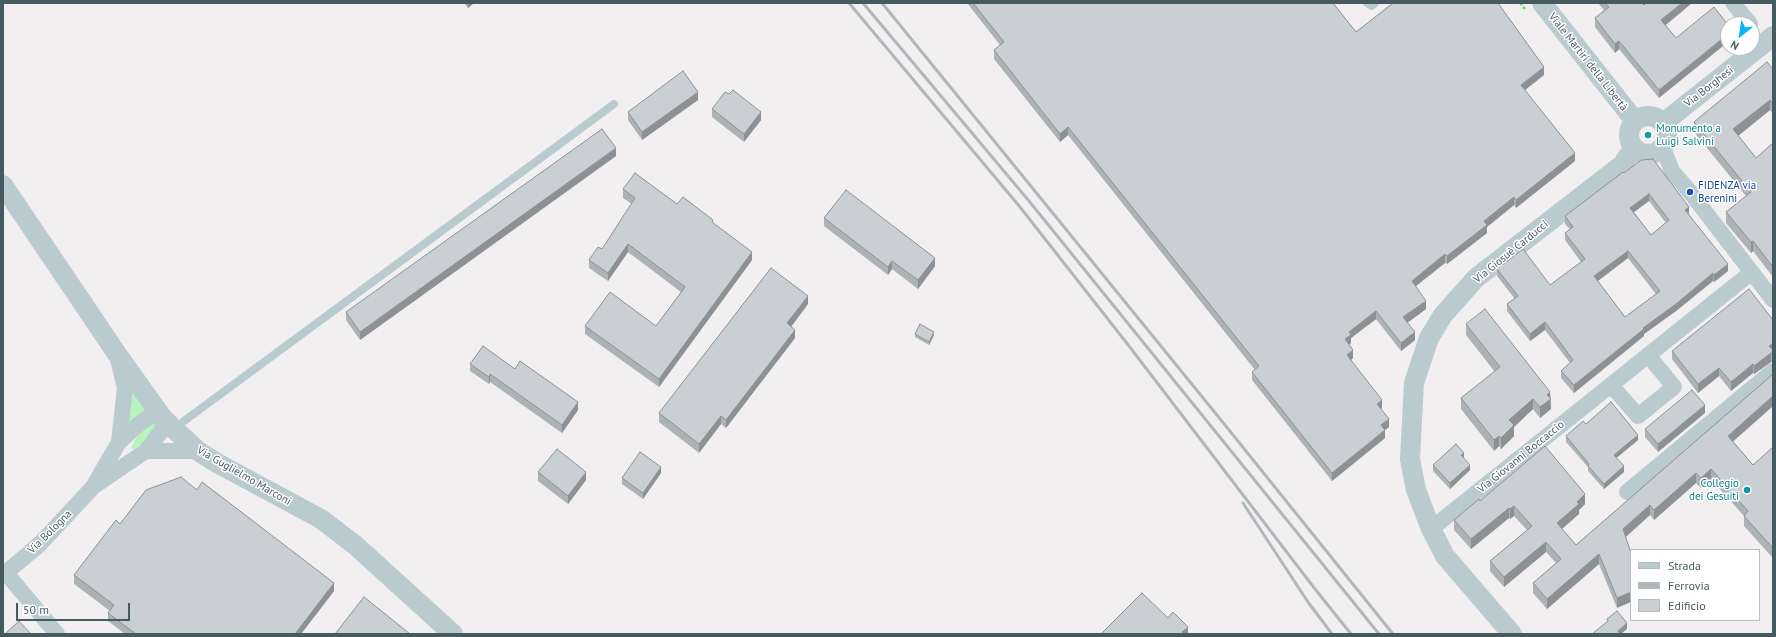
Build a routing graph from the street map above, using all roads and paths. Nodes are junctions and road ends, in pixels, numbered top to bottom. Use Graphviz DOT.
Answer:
graph roads {
  1 [pos="1367,3"];
  2 [pos="1375,3"];
  3 [pos="1542,3"];
  4 [pos="1733,3"];
  5 [pos="1744,16"];
  6 [pos="1760,33"];
  7 [pos="1769,39"];
  8 [pos="614,104"];
  9 [pos="1635,121"];
  10 [pos="1663,123"];
  11 [pos="1634,148"];
  12 [pos="1663,148"];
  13 [pos="3,185"];
  14 [pos="1752,272"];
  15 [pos="1773,300"];
  16 [pos="117,354"];
  17 [pos="1648,355"];
  18 [pos="1773,370"];
  19 [pos="1611,385"];
  20 [pos="168,424"];
  21 [pos="119,442"];
  22 [pos="146,451"];
  23 [pos="198,451"];
  24 [pos="93,487"];
  25 [pos="1627,492"];
  26 [pos="1431,529"];
  27 [pos="5,574"];
  28 [pos="57,634"];
  29 [pos="453,634"];
  30 [pos="1512,634"];
  1 -- 2 [label="lane"];
  3 -- 9 [label="street, Viale Martiri della Libertà"];
  4 -- 5 [label="street"];
  6 -- 7 [label="street"];
  7 -- 10 [label="street, Via Borghesi"];
  8 -- 20 [label="lane"];
  9 -- 10 [label="street"];
  9 -- 11 [label="street"];
  10 -- 12 [label="street"];
  11 -- 12 [label="street"];
  11 -- 26 [label="street, Via Giosuè Carducci"];
  12 -- 14 [label="street"];
  13 -- 16 [label="street, Via Guglielmo Marconi"];
  14 -- 15 [label="street"];
  14 -- 17 [label="street, Via Giovanni Boccaccio"];
  16 -- 20 [label="street, Via Guglielmo Marconi"];
  16 -- 21 [label="street, Via Bologna"];
  17 -- 19 [label="street, Via Giovanni Boccaccio"];
  17 -- 19 [label="street"];
  18 -- 25 [label="street"];
  19 -- 26 [label="street, Via Giovanni Boccaccio"];
  20 -- 21 [label="street, Via Bologna"];
  20 -- 22 [label="street, Via Bologna"];
  20 -- 23 [label="street, Via Guglielmo Marconi"];
  21 -- 24 [label="street, Via Bologna"];
  22 -- 23 [label="street"];
  22 -- 24 [label="street, Via Bologna"];
  23 -- 29 [label="street, Via Guglielmo Marconi"];
  24 -- 27 [label="street, Via Bologna"];
  26 -- 30 [label="street, Via Giosuè Carducci"];
  27 -- 28 [label="street"];
}
